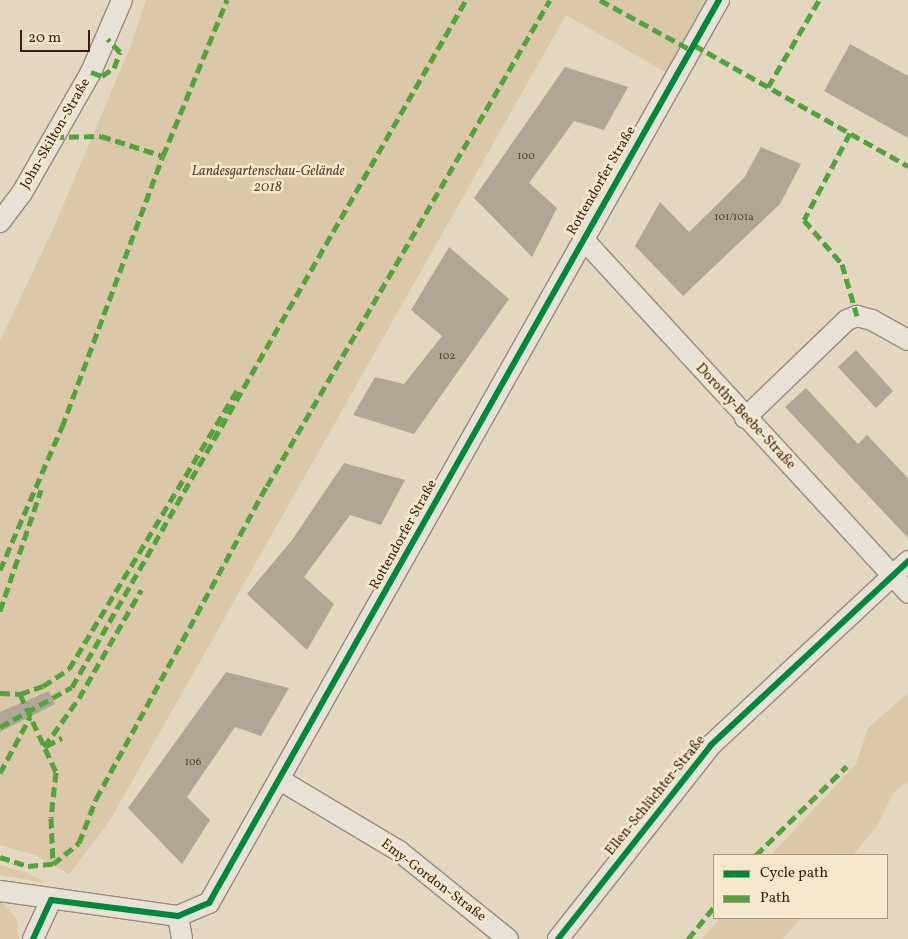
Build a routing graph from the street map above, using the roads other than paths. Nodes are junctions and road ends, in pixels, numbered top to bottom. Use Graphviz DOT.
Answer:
graph roads {
  1 [pos="122,0"];
  2 [pos="719,0"];
  3 [pos="0,222"];
  4 [pos="583,239"];
  5 [pos="908,340"];
  6 [pos="745,418"];
  7 [pos="908,560"];
  8 [pos="892,576"];
  9 [pos="908,593"];
  10 [pos="280,780"];
  11 [pos="0,890"];
  12 [pos="51,900"];
  13 [pos="178,916"];
  14 [pos="33,939"];
  15 [pos="182,939"];
  16 [pos="508,939"];
  17 [pos="558,939"];
  1 -- 3 [label="street, John-Skilton-Straße"];
  2 -- 4 [label="street, Rottendorfer Straße"];
  4 -- 6 [label="street, Dorothy-Beebe-Straße"];
  4 -- 10 [label="street, Rottendorfer Straße"];
  5 -- 6 [label="street"];
  6 -- 8 [label="street, Dorothy-Beebe-Straße"];
  7 -- 8 [label="street, Ellen-Schlüchter-Straße"];
  8 -- 9 [label="street, Dorothy-Beebe-Straße"];
  8 -- 17 [label="street, Ellen-Schlüchter-Straße"];
  10 -- 13 [label="street, Rottendorfer Straße"];
  10 -- 16 [label="street, Emy-Gordon-Straße"];
  11 -- 12 [label="street, Rottendorfer Straße"];
  12 -- 13 [label="street, Rottendorfer Straße"];
  12 -- 14 [label="street"];
  13 -- 15 [label="street"];
}
